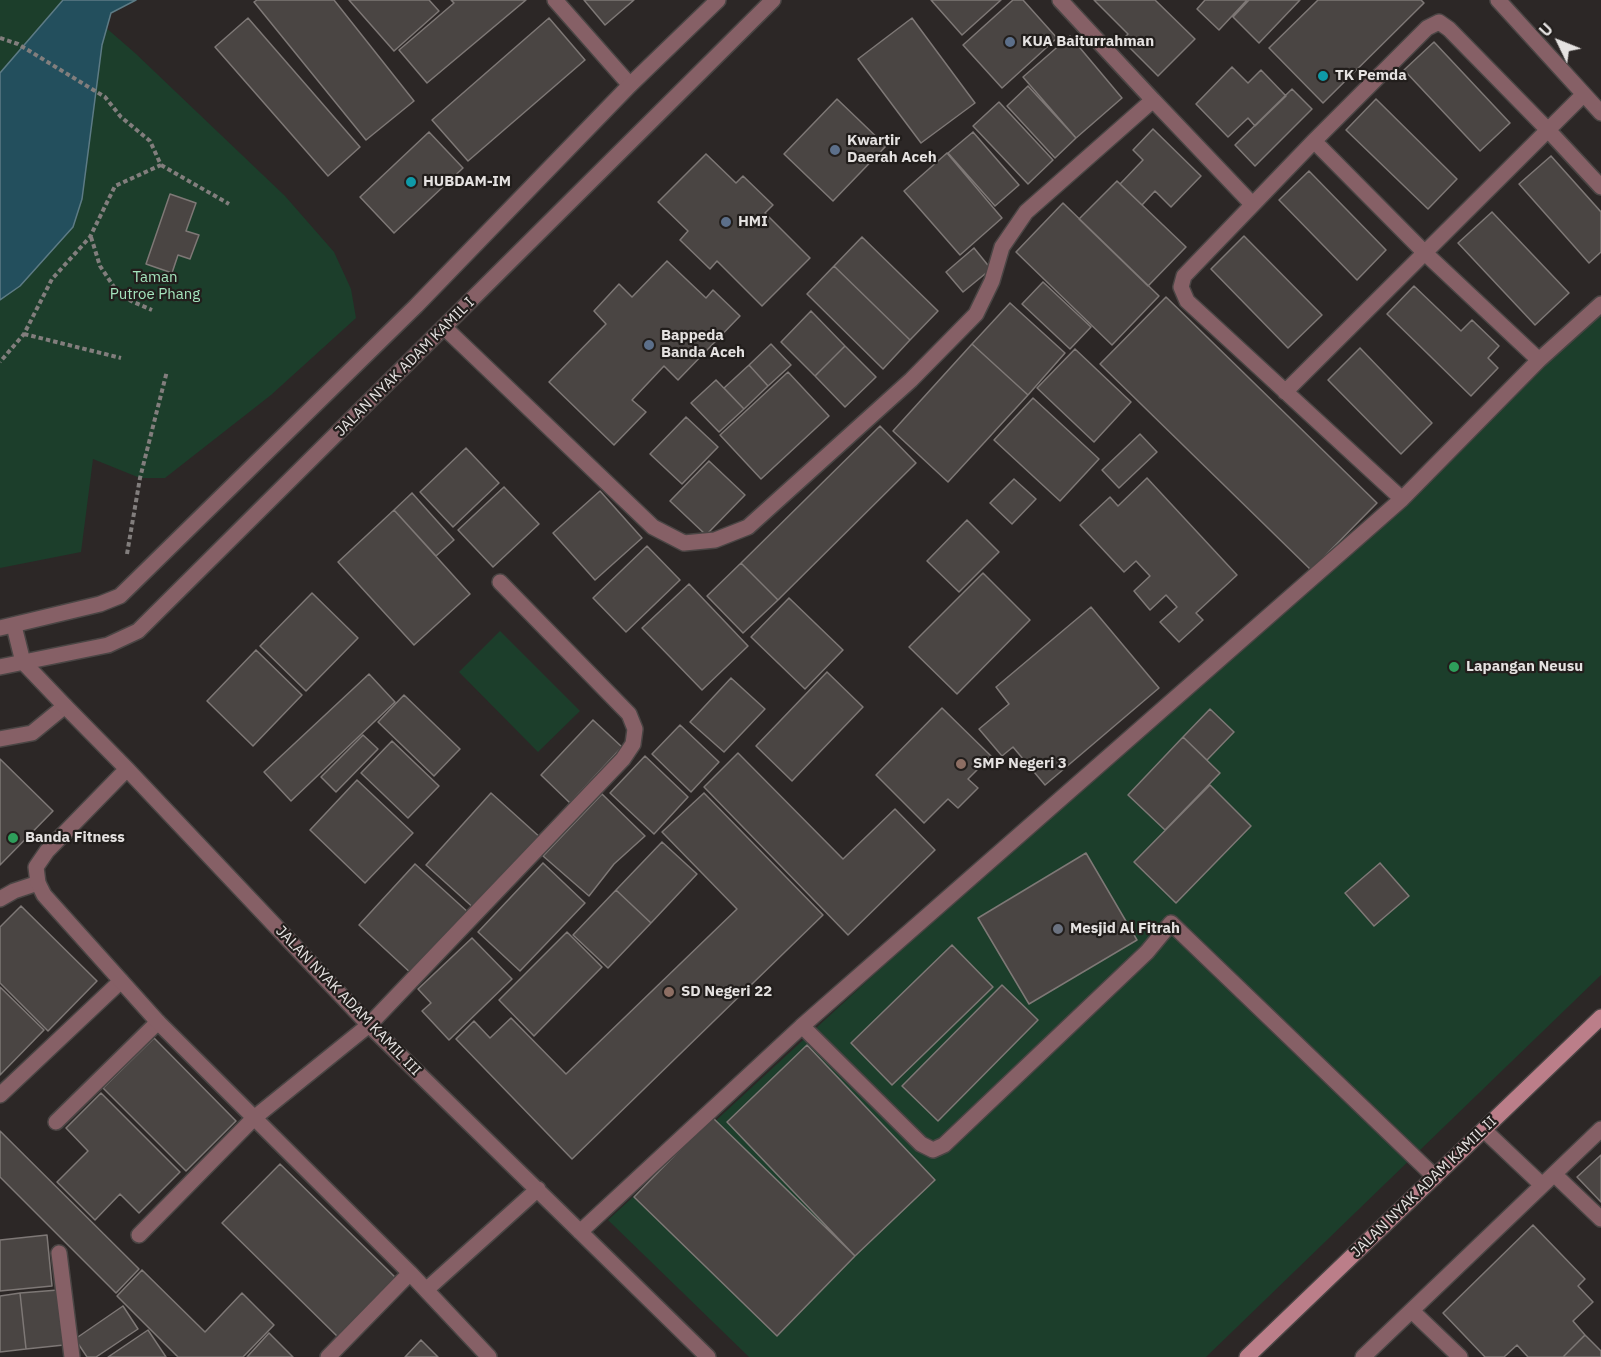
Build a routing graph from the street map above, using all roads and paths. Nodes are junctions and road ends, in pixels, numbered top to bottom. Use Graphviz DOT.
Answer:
graph roads {
  1 [pos="555,0"];
  2 [pos="718,0"];
  3 [pos="773,0"];
  4 [pos="1060,0"];
  5 [pos="1498,0"];
  6 [pos="0,38"];
  7 [pos="630,85"];
  8 [pos="1583,95"];
  9 [pos="1153,100"];
  10 [pos="1601,113"];
  11 [pos="1548,130"];
  12 [pos="1314,141"];
  13 [pos="161,165"];
  14 [pos="1601,187"];
  15 [pos="229,204"];
  16 [pos="1252,204"];
  17 [pos="90,237"];
  18 [pos="1425,253"];
  19 [pos="1601,304"];
  20 [pos="152,310"];
  21 [pos="445,328"];
  22 [pos="24,334"];
  23 [pos="121,358"];
  24 [pos="1539,360"];
  25 [pos="0,362"];
  26 [pos="167,370"];
  27 [pos="1285,393"];
  28 [pos="1402,499"];
  29 [pos="500,582"];
  30 [pos="120,596"];
  31 [pos="7,627"];
  32 [pos="23,662"];
  33 [pos="0,667"];
  34 [pos="64,706"];
  35 [pos="0,739"];
  36 [pos="127,769"];
  37 [pos="38,884"];
  38 [pos="0,899"];
  39 [pos="121,981"];
  40 [pos="1601,1017"];
  41 [pos="158,1022"];
  42 [pos="369,1026"];
  43 [pos="802,1026"];
  44 [pos="0,1095"];
  45 [pos="254,1118"];
  46 [pos="56,1122"];
  47 [pos="1601,1129"];
  48 [pos="1484,1130"];
  49 [pos="1554,1174"];
  50 [pos="1435,1177"];
  51 [pos="1542,1185"];
  52 [pos="538,1190"];
  53 [pos="1601,1219"];
  54 [pos="580,1232"];
  55 [pos="139,1235"];
  56 [pos="59,1253"];
  57 [pos="410,1273"];
  58 [pos="426,1290"];
  59 [pos="1412,1311"];
  60 [pos="72,1357"];
  61 [pos="328,1357"];
  62 [pos="489,1357"];
  63 [pos="708,1357"];
  64 [pos="1247,1357"];
  65 [pos="1363,1357"];
  66 [pos="1460,1357"];
  1 -- 7 [label="street"];
  2 -- 7 [label="street"];
  3 -- 21 [label="street, JALAN NYAK ADAM KAMIL I"];
  4 -- 9 [label="street"];
  5 -- 8 [label="street"];
  6 -- 13 [label="path"];
  7 -- 30 [label="street"];
  8 -- 10 [label="street"];
  8 -- 11 [label="street"];
  9 -- 16 [label="street"];
  9 -- 21 [label="street"];
  11 -- 12 [label="street"];
  11 -- 14 [label="street"];
  11 -- 18 [label="street"];
  12 -- 16 [label="street"];
  12 -- 18 [label="street"];
  13 -- 15 [label="path"];
  13 -- 17 [label="path"];
  16 -- 27 [label="street"];
  17 -- 20 [label="path"];
  17 -- 22 [label="path"];
  18 -- 24 [label="street"];
  18 -- 27 [label="street"];
  19 -- 24 [label="street"];
  21 -- 32 [label="street, JALAN NYAK ADAM KAMIL I"];
  22 -- 23 [label="path"];
  22 -- 25 [label="path"];
  24 -- 28 [label="street"];
  26 -- 30 [label="path"];
  27 -- 28 [label="street"];
  28 -- 43 [label="street"];
  29 -- 42 [label="street"];
  30 -- 31 [label="street"];
  31 -- 32 [label="street, JALAN NYAK ADAM KAMIL III"];
  32 -- 33 [label="street, JALAN NYAK ADAM KAMIL I"];
  32 -- 34 [label="street, JALAN NYAK ADAM KAMIL III"];
  34 -- 35 [label="street"];
  34 -- 36 [label="street, JALAN NYAK ADAM KAMIL III"];
  36 -- 37 [label="street"];
  36 -- 42 [label="street, JALAN NYAK ADAM KAMIL III"];
  37 -- 38 [label="street"];
  37 -- 39 [label="street"];
  39 -- 41 [label="street"];
  39 -- 44 [label="street"];
  40 -- 48 [label="street, JALAN NYAK ADAM KAMIL II"];
  41 -- 45 [label="street"];
  41 -- 46 [label="street"];
  42 -- 45 [label="street"];
  42 -- 52 [label="street, JALAN NYAK ADAM KAMIL III"];
  43 -- 50 [label="street"];
  43 -- 54 [label="street"];
  45 -- 55 [label="street"];
  45 -- 57 [label="street"];
  47 -- 49 [label="street"];
  48 -- 50 [label="street, JALAN NYAK ADAM KAMIL II"];
  48 -- 51 [label="street"];
  49 -- 51 [label="street"];
  49 -- 53 [label="street"];
  50 -- 64 [label="street, JALAN NYAK ADAM KAMIL II"];
  51 -- 59 [label="street"];
  52 -- 54 [label="street, JALAN NYAK ADAM KAMIL III"];
  52 -- 58 [label="street"];
  54 -- 63 [label="street, JALAN NYAK ADAM KAMIL III"];
  56 -- 60 [label="street"];
  57 -- 58 [label="street"];
  57 -- 61 [label="street"];
  58 -- 62 [label="street"];
  59 -- 65 [label="street"];
  59 -- 66 [label="street"];
}
